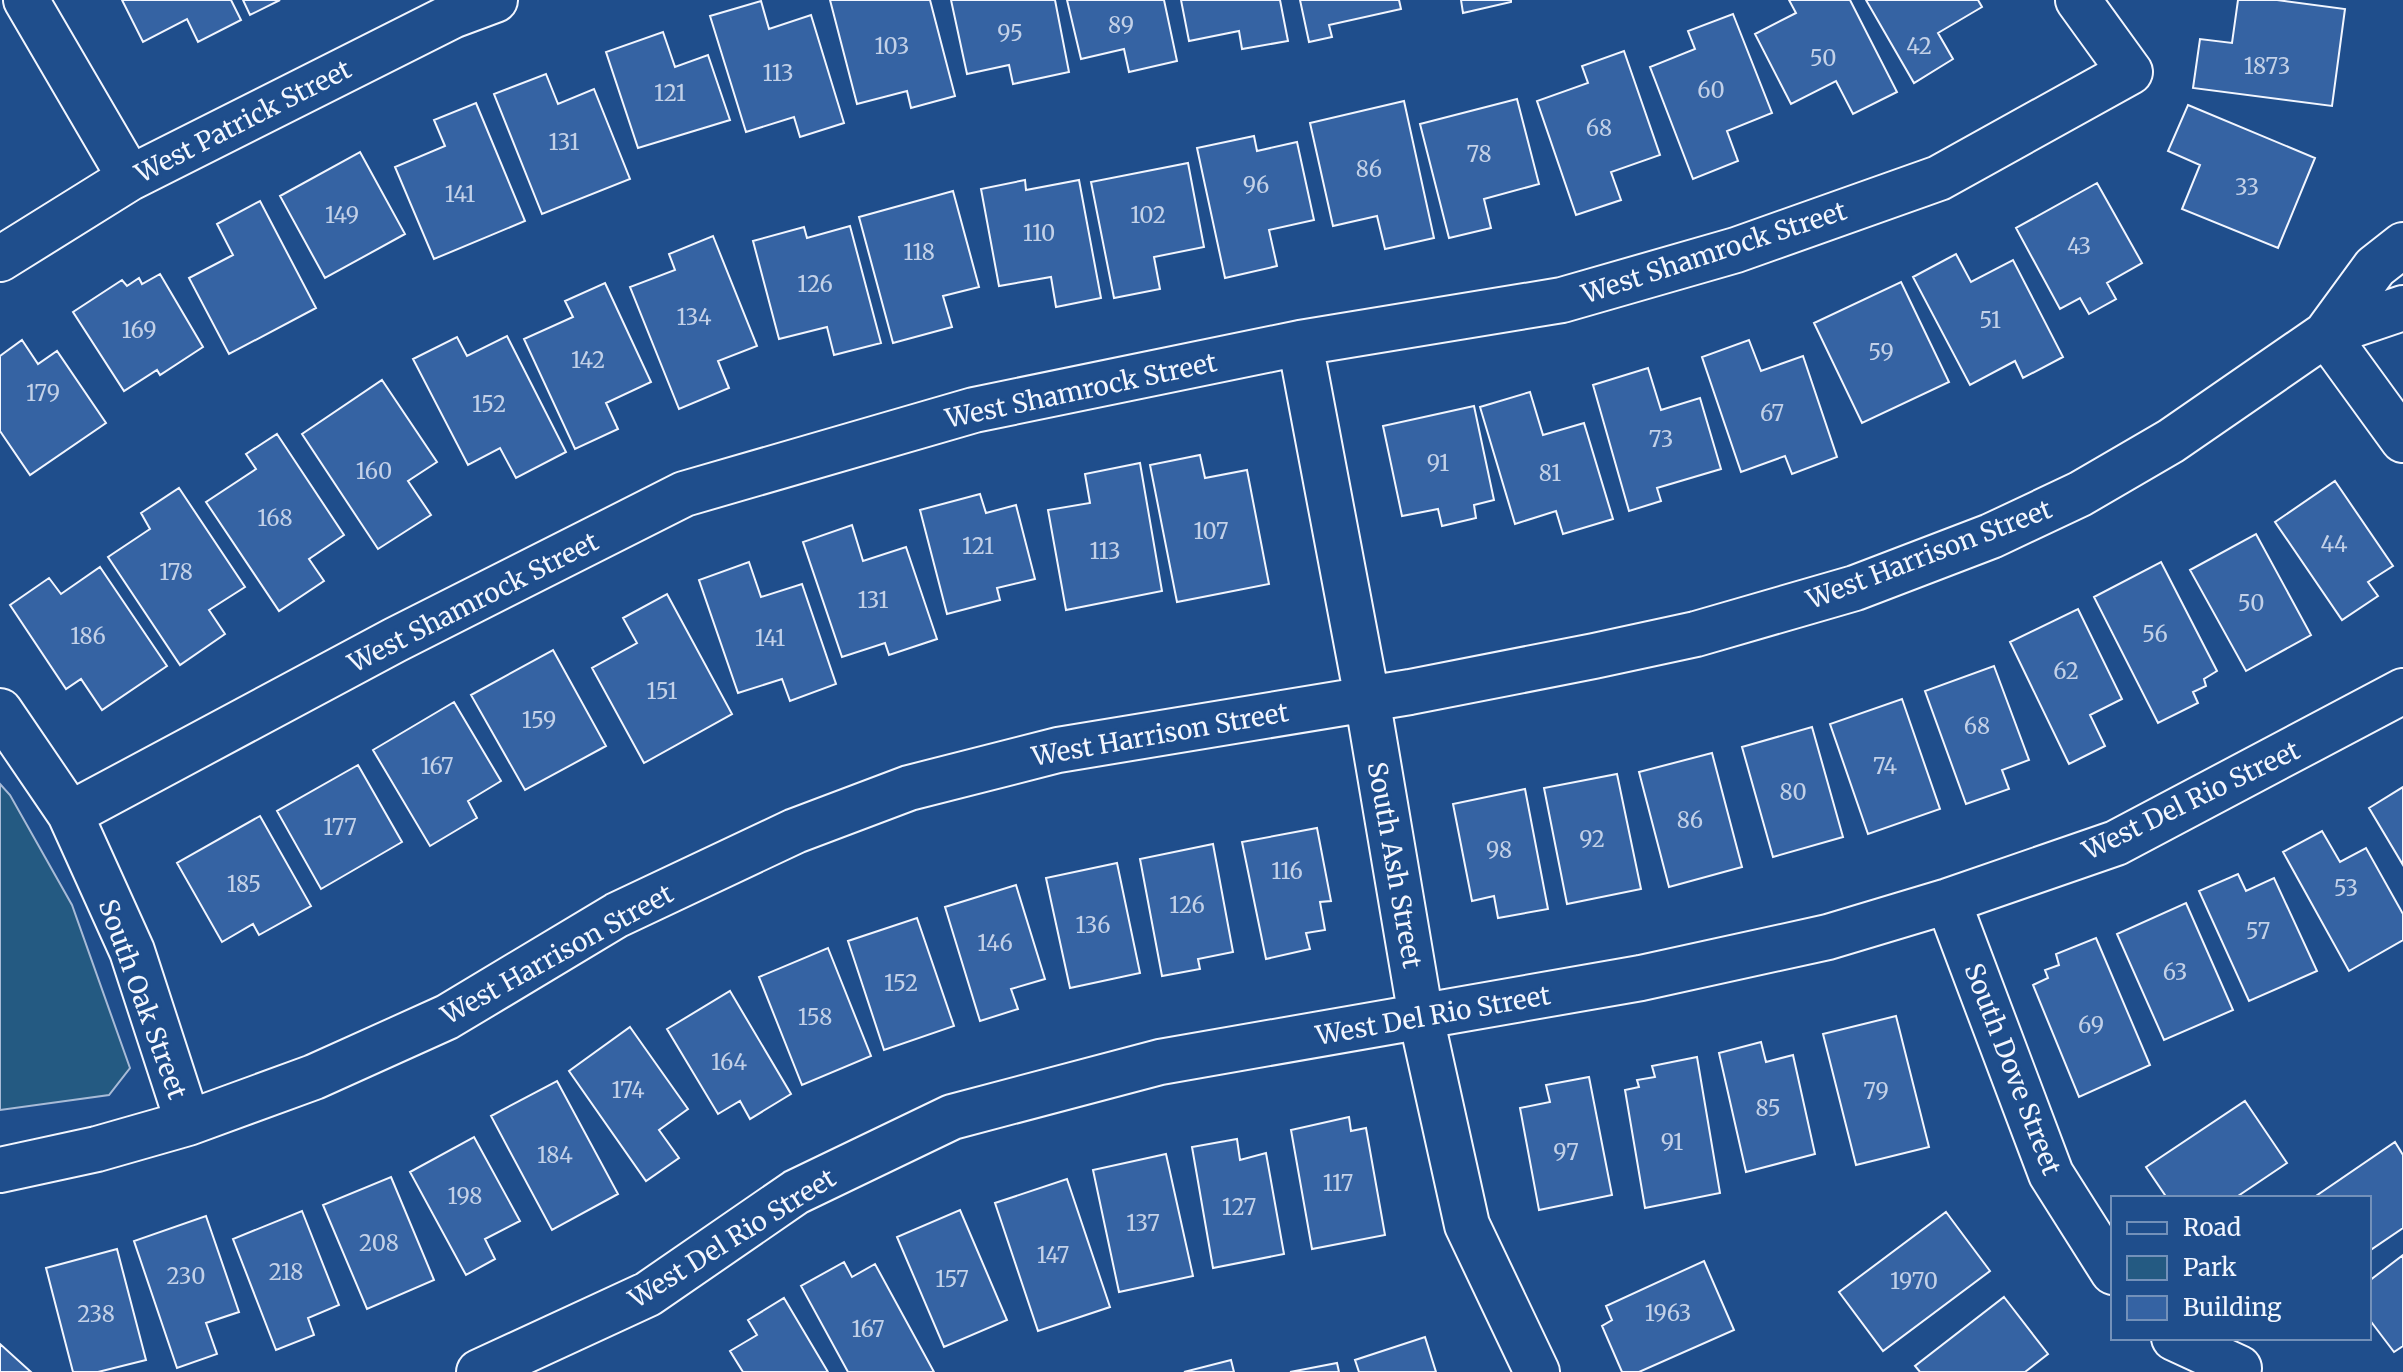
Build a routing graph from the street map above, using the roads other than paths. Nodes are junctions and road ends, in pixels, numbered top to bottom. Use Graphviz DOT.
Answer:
graph roads {
  1 [pos="26,0"];
  2 [pos="495,0"];
  3 [pos="2078,0"];
  4 [pos="130,178"];
  5 [pos="2403,245"];
  6 [pos="0,259"];
  7 [pos="2403,308"];
  8 [pos="2326,334"];
  9 [pos="1300,343"];
  10 [pos="2403,440"];
  11 [pos="2403,691"];
  12 [pos="1367,698"];
  13 [pos="0,711"];
  14 [pos="70,814"];
  15 [pos="1948,901"];
  16 [pos="1421,1017"];
  17 [pos="188,1123"];
  18 [pos="0,1170"];
  19 [pos="2111,1269"];
  20 [pos="2178,1340"];
  21 [pos="2239,1368"];
  22 [pos="479,1372"];
  23 [pos="1537,1372"];
  1 -- 4 [label="street"];
  2 -- 4 [label="street, West Patrick Street"];
  3 -- 9 [label="street, West Shamrock Street"];
  4 -- 6 [label="street, West Patrick Street"];
  5 -- 8 [label="street, West Harrison Street"];
  7 -- 8 [label="street, West Harrison Street"];
  8 -- 10 [label="street"];
  8 -- 12 [label="street, West Harrison Street"];
  9 -- 12 [label="street, South Ash Street"];
  9 -- 14 [label="street, West Shamrock Street"];
  11 -- 15 [label="street, West Del Rio Street"];
  12 -- 16 [label="street, South Ash Street"];
  12 -- 17 [label="street, West Harrison Street"];
  13 -- 14 [label="street, South Oak Street"];
  14 -- 17 [label="street, South Oak Street"];
  15 -- 16 [label="street, West Del Rio Street"];
  15 -- 19 [label="street, South Dove Street"];
  16 -- 22 [label="street, West Del Rio Street"];
  16 -- 23 [label="street, South Ash Street"];
  17 -- 18 [label="street, West Harrison Street"];
  20 -- 21 [label="street"];
}
